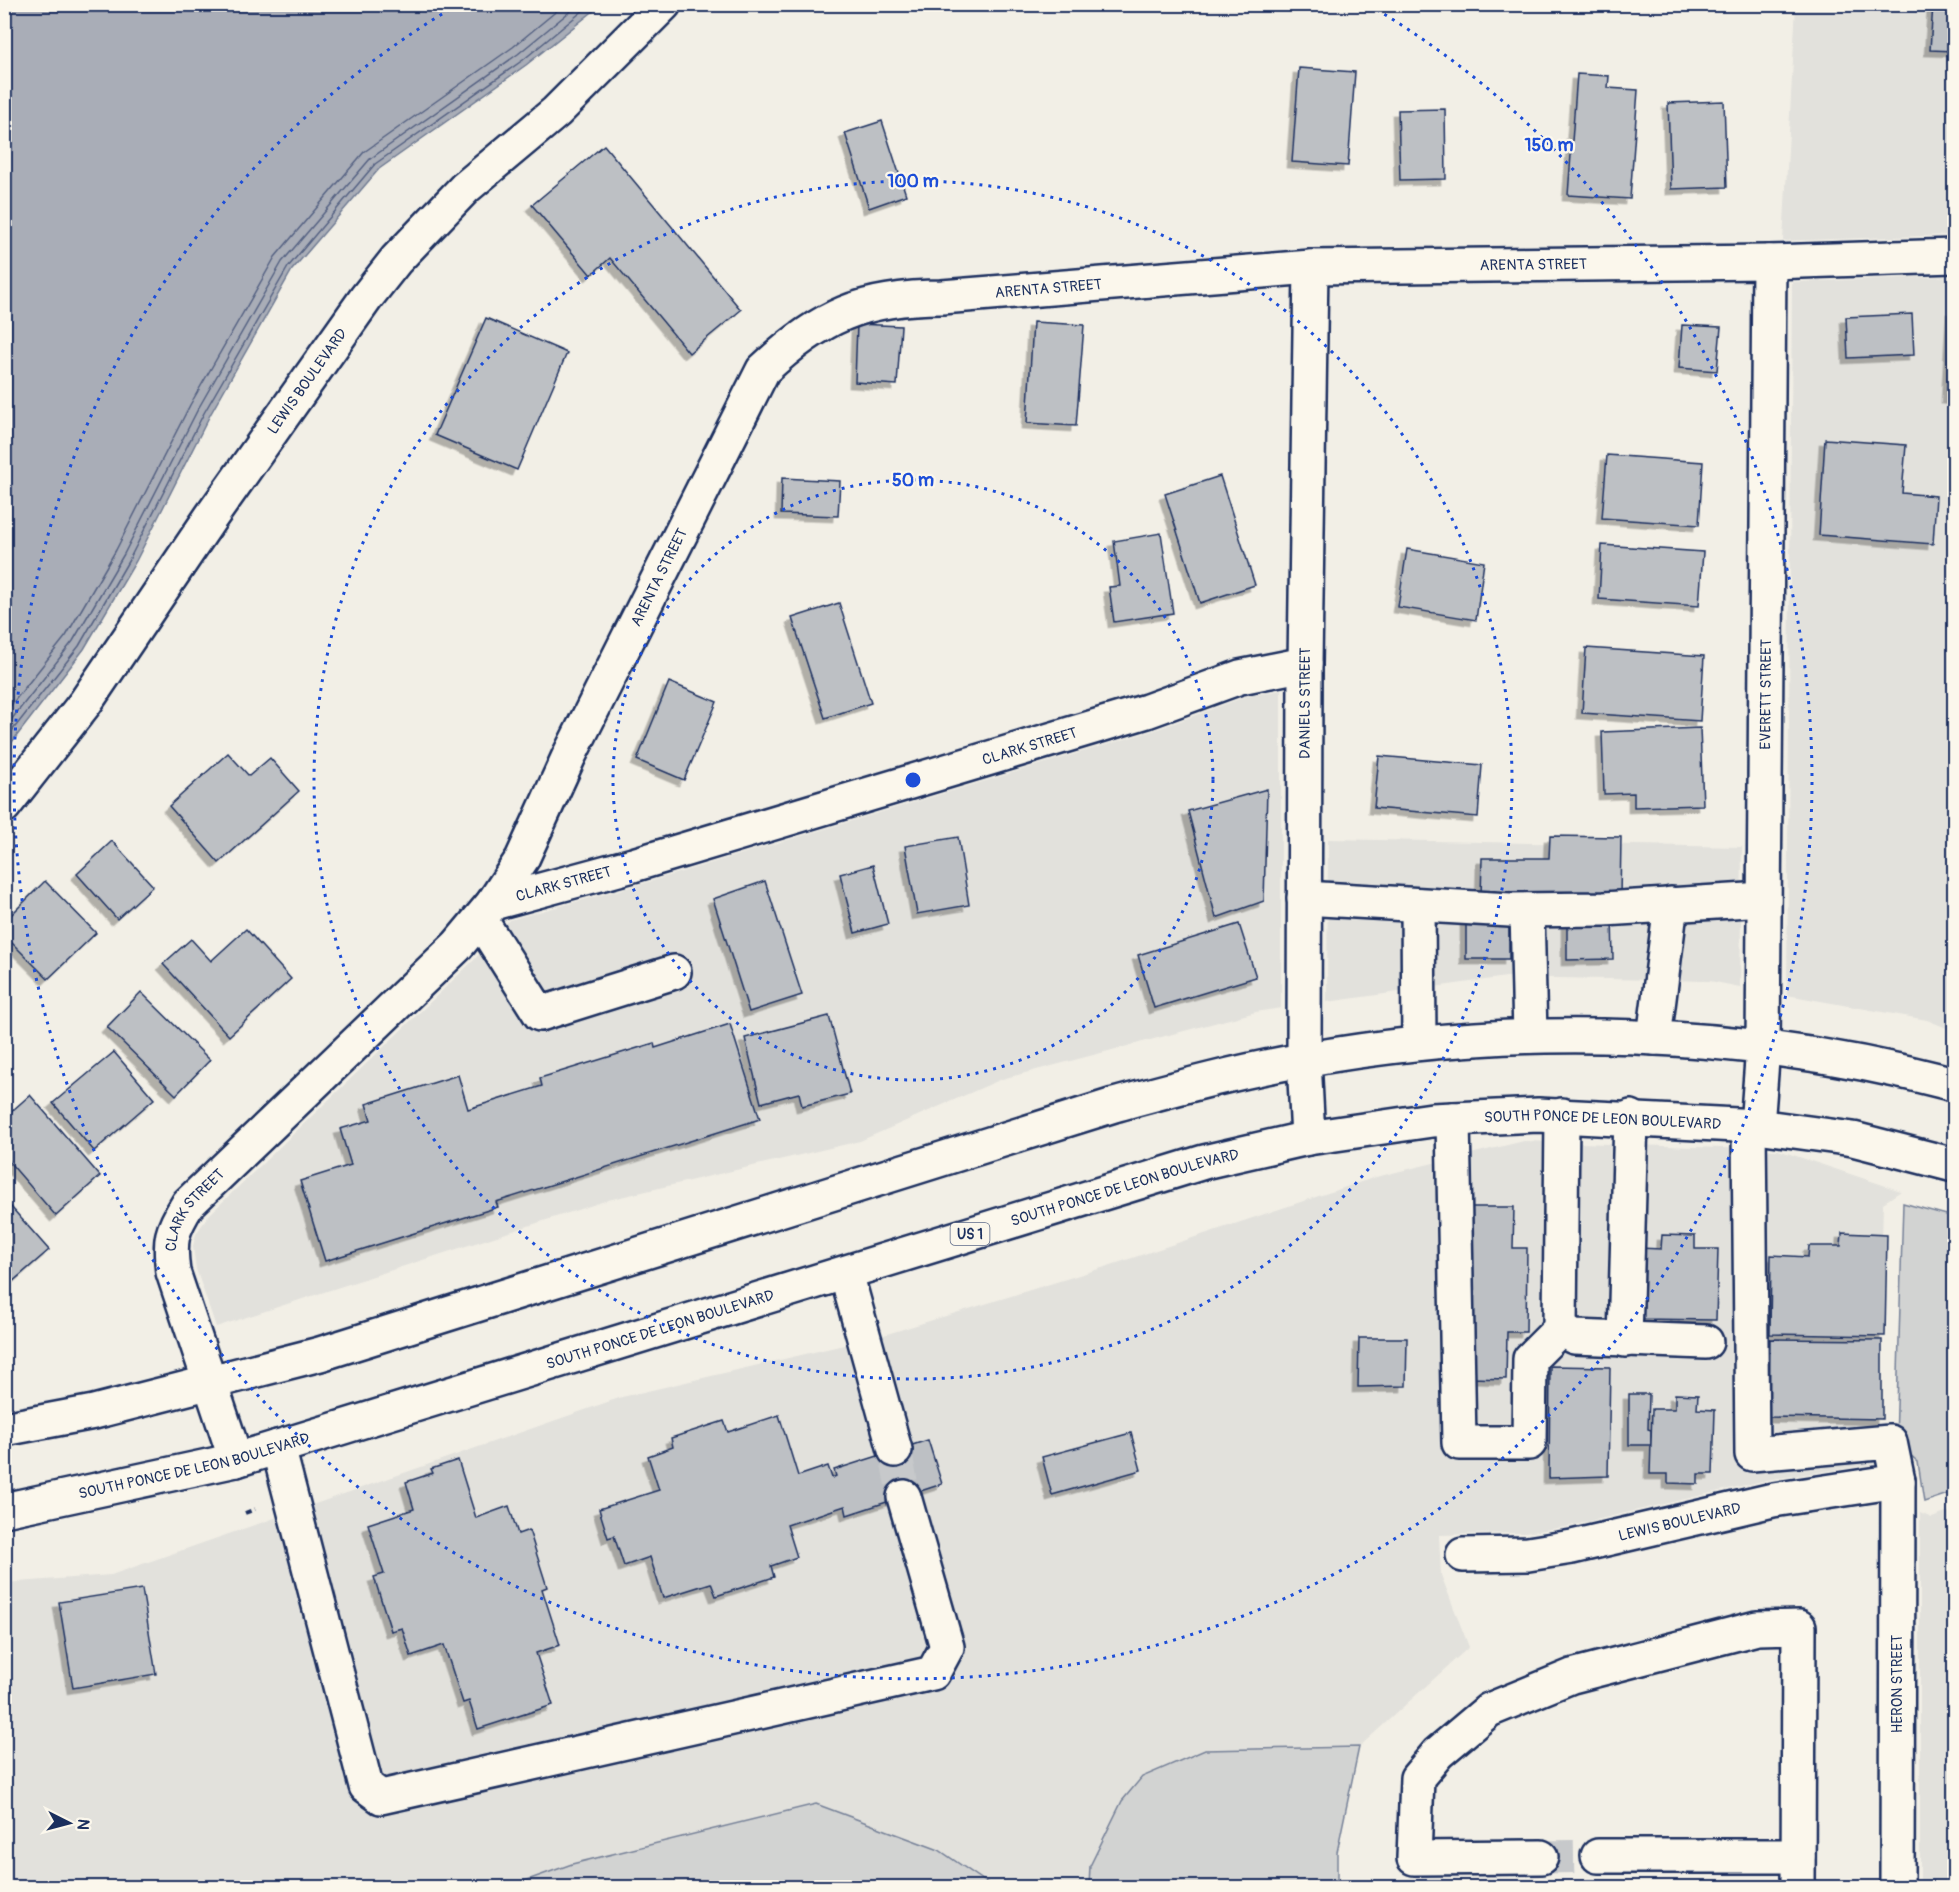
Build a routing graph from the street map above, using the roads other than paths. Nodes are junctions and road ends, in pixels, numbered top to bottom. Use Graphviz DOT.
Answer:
graph roads {
  1 [pos="664,4"];
  2 [pos="1954,255"];
  3 [pos="1769,262"];
  4 [pos="1311,267"];
  5 [pos="1305,664"];
  6 [pos="4,806"];
  7 [pos="1304,898"];
  8 [pos="1764,899"];
  9 [pos="1671,904"];
  10 [pos="1418,905"];
  11 [pos="1527,910"];
  12 [pos="487,911"];
  13 [pos="674,972"];
  14 [pos="1530,1036"];
  15 [pos="1654,1038"];
  16 [pos="1419,1043"];
  17 [pos="1763,1047"];
  18 [pos="1304,1060"];
  19 [pos="1954,1084"];
  20 [pos="1562,1115"];
  21 [pos="1631,1117"];
  22 [pos="1453,1119"];
  23 [pos="1753,1125"];
  24 [pos="1308,1138"];
  25 [pos="1919,1155"];
  26 [pos="1954,1165"];
  27 [pos="1954,1177"];
  28 [pos="846,1273"];
  29 [pos="1560,1329"];
  30 [pos="1624,1340"];
  31 [pos="1706,1342"];
  32 [pos="212,1383"];
  33 [pos="4,1429"];
  34 [pos="278,1447"];
  35 [pos="895,1450"];
  36 [pos="236,1460"];
  37 [pos="1898,1481"];
  38 [pos="904,1497"];
  39 [pos="4,1510"];
  40 [pos="1463,1555"];
  41 [pos="1598,1856"];
  42 [pos="1541,1857"];
  43 [pos="1798,1872"];
  44 [pos="1897,1887"];
  1 -- 6 [label="main road, LEWIS BOULEVARD"];
  2 -- 3 [label="main road, ARENTA STREET"];
  3 -- 4 [label="main road, ARENTA STREET"];
  3 -- 8 [label="main road, EVERETT STREET"];
  4 -- 5 [label="main road, DANIELS STREET"];
  4 -- 12 [label="main road, ARENTA STREET"];
  5 -- 7 [label="main road, DANIELS STREET"];
  5 -- 12 [label="main road, CLARK STREET"];
  7 -- 10 [label="main road"];
  7 -- 18 [label="main road, DANIELS STREET"];
  8 -- 9 [label="main road"];
  8 -- 17 [label="main road, EVERETT STREET"];
  9 -- 11 [label="main road"];
  9 -- 15 [label="main road"];
  10 -- 11 [label="main road"];
  10 -- 16 [label="main road"];
  11 -- 14 [label="main road"];
  12 -- 13 [label="main road"];
  12 -- 32 [label="main road, CLARK STREET"];
  14 -- 15 [label="main road"];
  14 -- 16 [label="main road"];
  15 -- 17 [label="main road"];
  16 -- 18 [label="main road"];
  17 -- 19 [label="main road"];
  17 -- 23 [label="main road, EVERETT STREET"];
  18 -- 24 [label="main road, DANIELS STREET"];
  18 -- 32 [label="main road"];
  20 -- 21 [label="main road, SOUTH PONCE DE LEON BOULEVARD / US 1"];
  20 -- 22 [label="main road, SOUTH PONCE DE LEON BOULEVARD / US 1"];
  20 -- 29 [label="main road"];
  21 -- 23 [label="main road, SOUTH PONCE DE LEON BOULEVARD / US 1"];
  21 -- 30 [label="main road"];
  22 -- 24 [label="main road, SOUTH PONCE DE LEON BOULEVARD / US 1"];
  22 -- 29 [label="main road"];
  23 -- 25 [label="main road, SOUTH PONCE DE LEON BOULEVARD / US 1"];
  23 -- 37 [label="main road, HERON STREET"];
  24 -- 28 [label="main road, SOUTH PONCE DE LEON BOULEVARD / US 1"];
  25 -- 26 [label="main road, SOUTH PONCE DE LEON BOULEVARD / US 1"];
  25 -- 27 [label="main road"];
  28 -- 34 [label="main road, SOUTH PONCE DE LEON BOULEVARD / US 1"];
  28 -- 35 [label="main road"];
  29 -- 30 [label="main road"];
  30 -- 31 [label="main road"];
  32 -- 33 [label="main road"];
  32 -- 36 [label="main road, CLARK STREET"];
  34 -- 36 [label="main road, SOUTH PONCE DE LEON BOULEVARD / US 1"];
  34 -- 38 [label="main road"];
  36 -- 39 [label="main road, SOUTH PONCE DE LEON BOULEVARD / US 1"];
  37 -- 40 [label="main road, LEWIS BOULEVARD"];
  37 -- 44 [label="main road, HERON STREET"];
  41 -- 43 [label="main road"];
  42 -- 43 [label="main road"];
}
